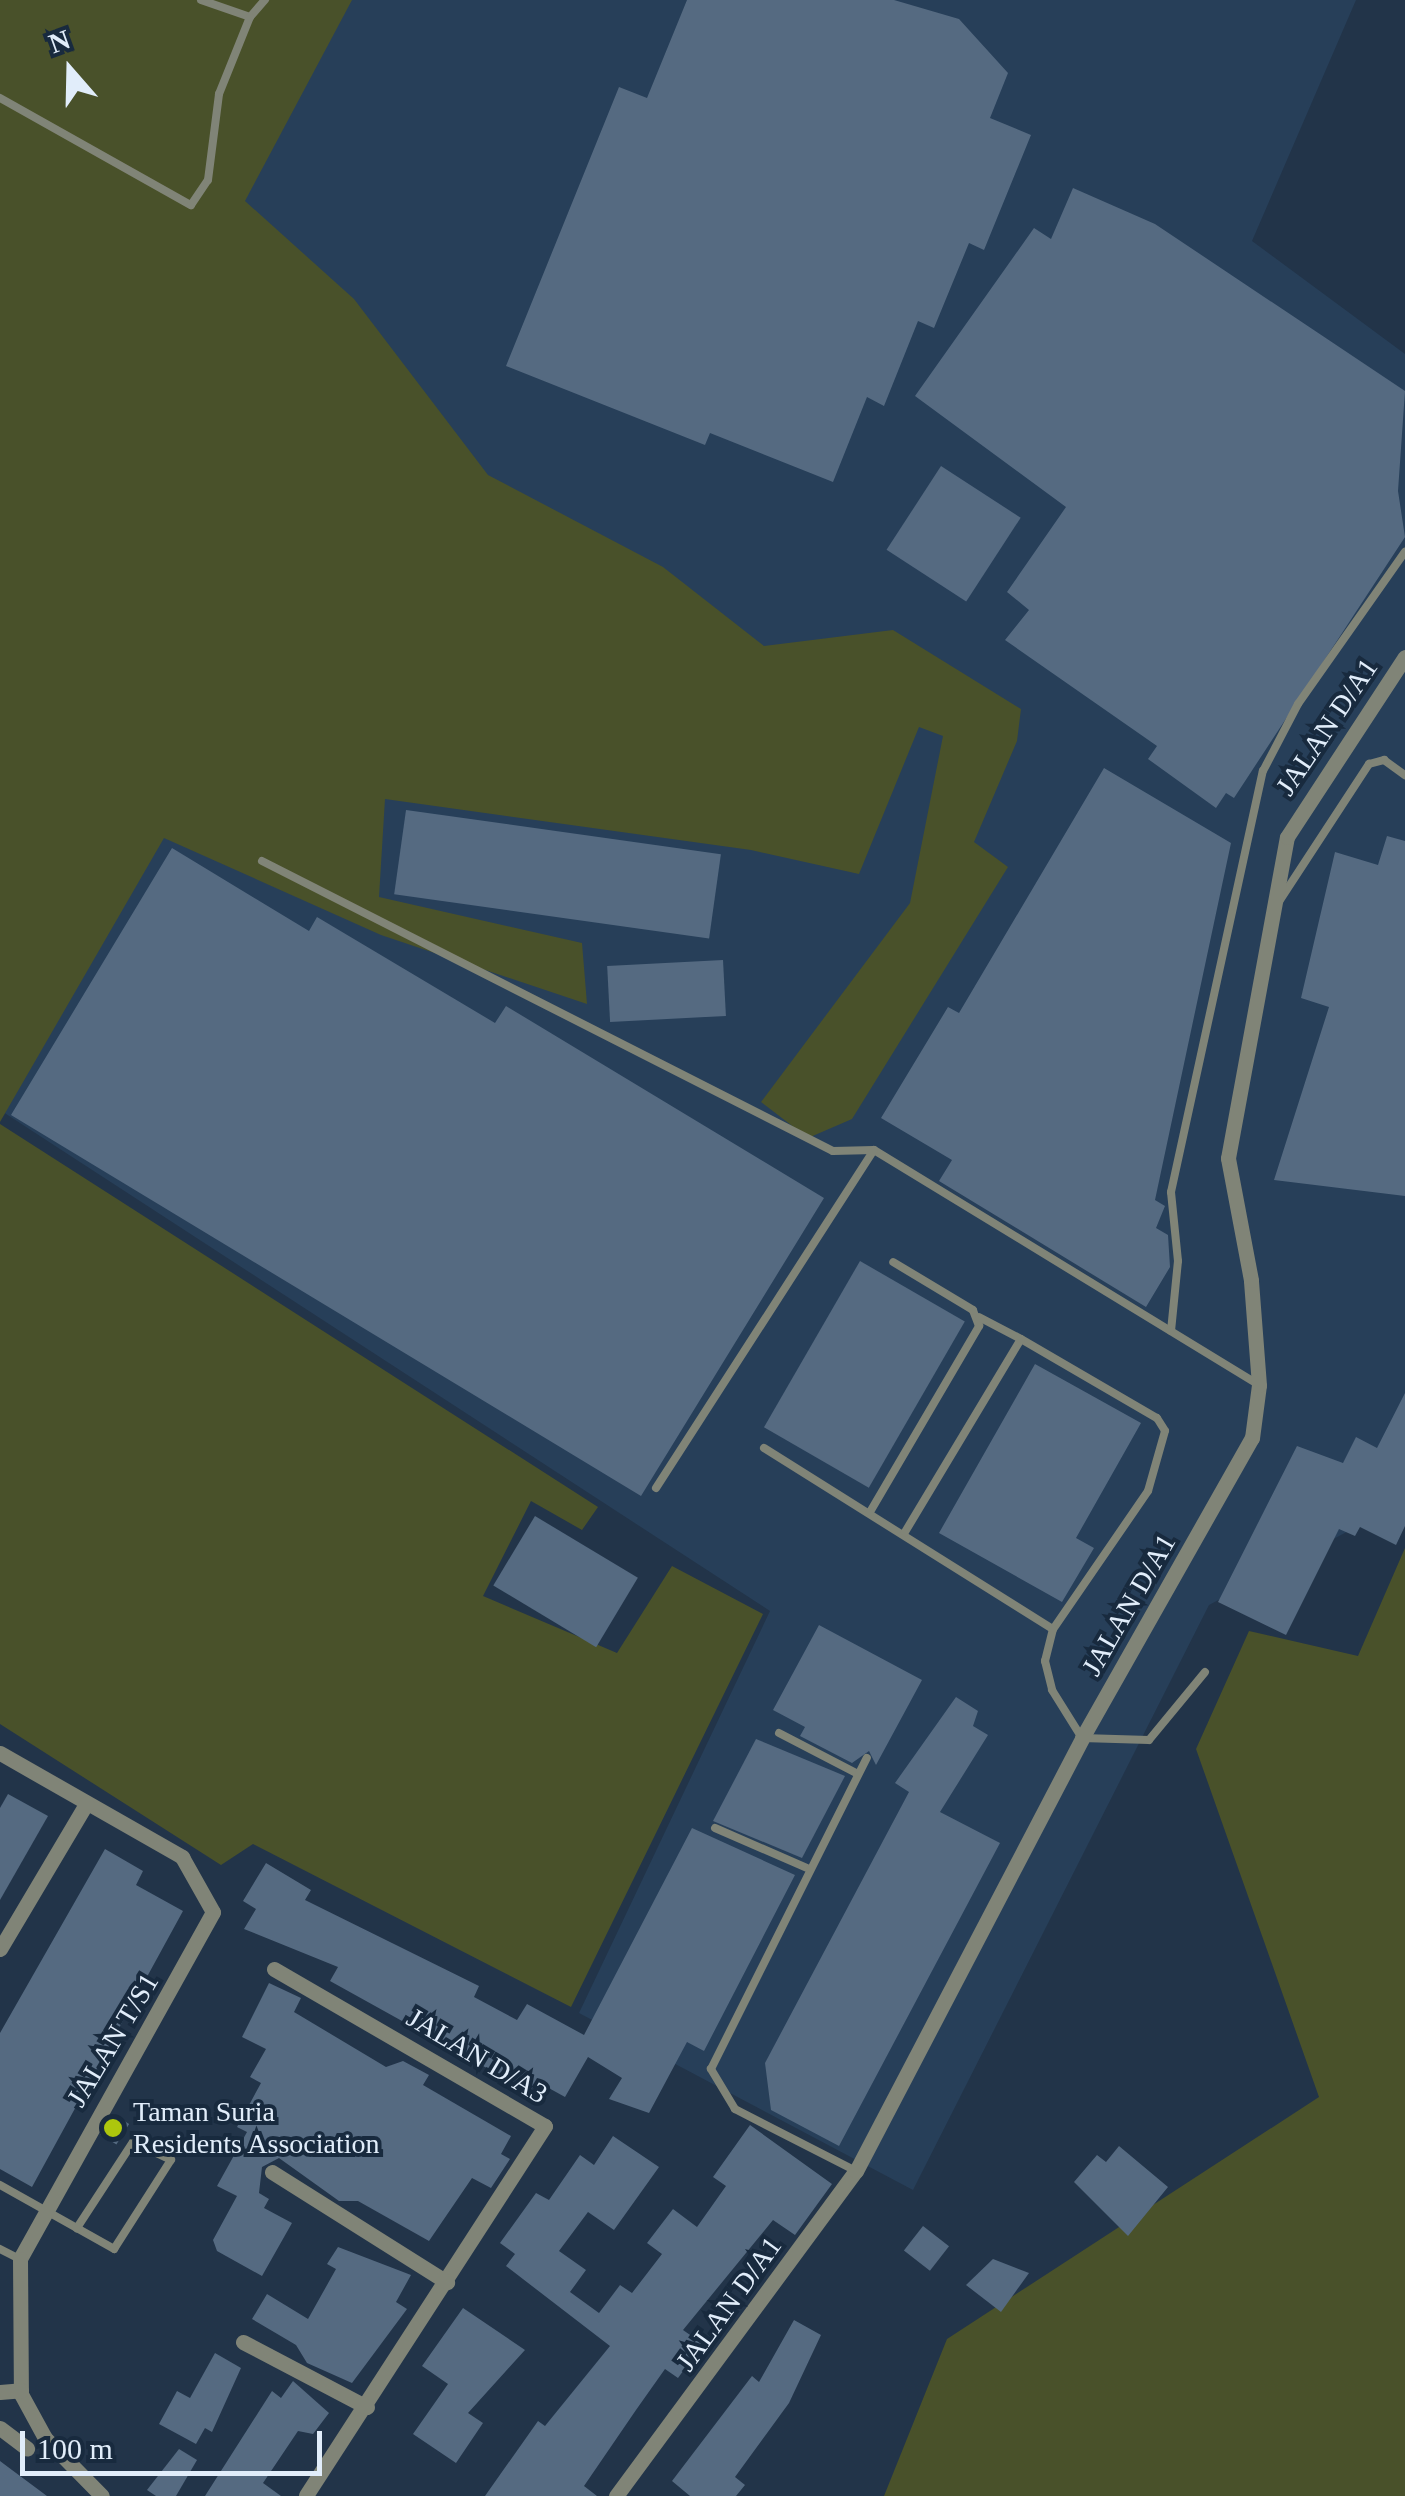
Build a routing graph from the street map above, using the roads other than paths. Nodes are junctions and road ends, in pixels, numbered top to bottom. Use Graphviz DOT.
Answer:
graph roads {
  1 [pos="201,0"];
  2 [pos="265,0"];
  3 [pos="250,18"];
  4 [pos="0,98"];
  5 [pos="1405,552"];
  6 [pos="1405,657"];
  7 [pos="1405,775"];
  8 [pos="262,861"];
  9 [pos="1278,904"];
  10 [pos="874,1150"];
  11 [pos="893,1262"];
  12 [pos="979,1317"];
  13 [pos="1170,1331"];
  14 [pos="1021,1339"];
  15 [pos="1259,1385"];
  16 [pos="764,1448"];
  17 [pos="656,1488"];
  18 [pos="870,1512"];
  19 [pos="905,1532"];
  20 [pos="1053,1629"];
  21 [pos="1205,1672"];
  22 [pos="779,1734"];
  23 [pos="1082,1738"];
  24 [pos="0,1753"];
  25 [pos="867,1758"];
  26 [pos="858,1774"];
  27 [pos="86,1804"];
  28 [pos="715,1828"];
  29 [pos="807,1868"];
  30 [pos="0,1949"];
  31 [pos="274,1969"];
  32 [pos="856,2170"];
  33 [pos="272,2172"];
  34 [pos="0,2185"];
  35 [pos="40,2208"];
  36 [pos="77,2228"];
  37 [pos="0,2250"];
  38 [pos="20,2259"];
  39 [pos="447,2282"];
  40 [pos="242,2342"];
  41 [pos="7,2360"];
  42 [pos="21,2390"];
  43 [pos="0,2392"];
  44 [pos="367,2408"];
  45 [pos="0,2428"];
  46 [pos="27,2448"];
  47 [pos="102,2496"];
  48 [pos="306,2496"];
  49 [pos="616,2496"];
  1 -- 3 [label="lane"];
  2 -- 3 [label="lane"];
  3 -- 4 [label="lane"];
  5 -- 13 [label="lane"];
  6 -- 9 [label="street, JALAN D/A1"];
  7 -- 9 [label="lane"];
  8 -- 10 [label="lane"];
  9 -- 15 [label="street, JALAN D/A1"];
  10 -- 13 [label="lane"];
  10 -- 17 [label="lane"];
  11 -- 12 [label="lane"];
  12 -- 14 [label="lane"];
  12 -- 18 [label="lane"];
  13 -- 15 [label="lane"];
  14 -- 19 [label="lane"];
  14 -- 20 [label="lane"];
  15 -- 23 [label="street, JALAN D/A1"];
  16 -- 18 [label="lane"];
  18 -- 19 [label="lane"];
  19 -- 20 [label="lane"];
  20 -- 23 [label="lane"];
  21 -- 23 [label="lane"];
  22 -- 26 [label="lane"];
  23 -- 32 [label="street, JALAN D/A1"];
  24 -- 27 [label="street"];
  25 -- 26 [label="lane"];
  26 -- 29 [label="lane"];
  27 -- 30 [label="street"];
  27 -- 35 [label="street, JALAN T/S1"];
  28 -- 29 [label="lane"];
  29 -- 32 [label="lane"];
  31 -- 39 [label="street, JALAN D/A3"];
  32 -- 49 [label="street, JALAN D/A1"];
  33 -- 39 [label="street"];
  34 -- 35 [label="lane"];
  35 -- 36 [label="lane"];
  35 -- 38 [label="street, JALAN T/S1"];
  36 -- 36 [label="lane"];
  37 -- 38 [label="lane"];
  38 -- 41 [label="street, JALAN T/S1"];
  39 -- 44 [label="street, JALAN D/A3"];
  40 -- 44 [label="street"];
  41 -- 42 [label="street, JALAN T/S1"];
  42 -- 43 [label="street"];
  42 -- 47 [label="street, JALAN T/S1"];
  44 -- 48 [label="street, JALAN D/A3"];
  45 -- 46 [label="street"];
}
